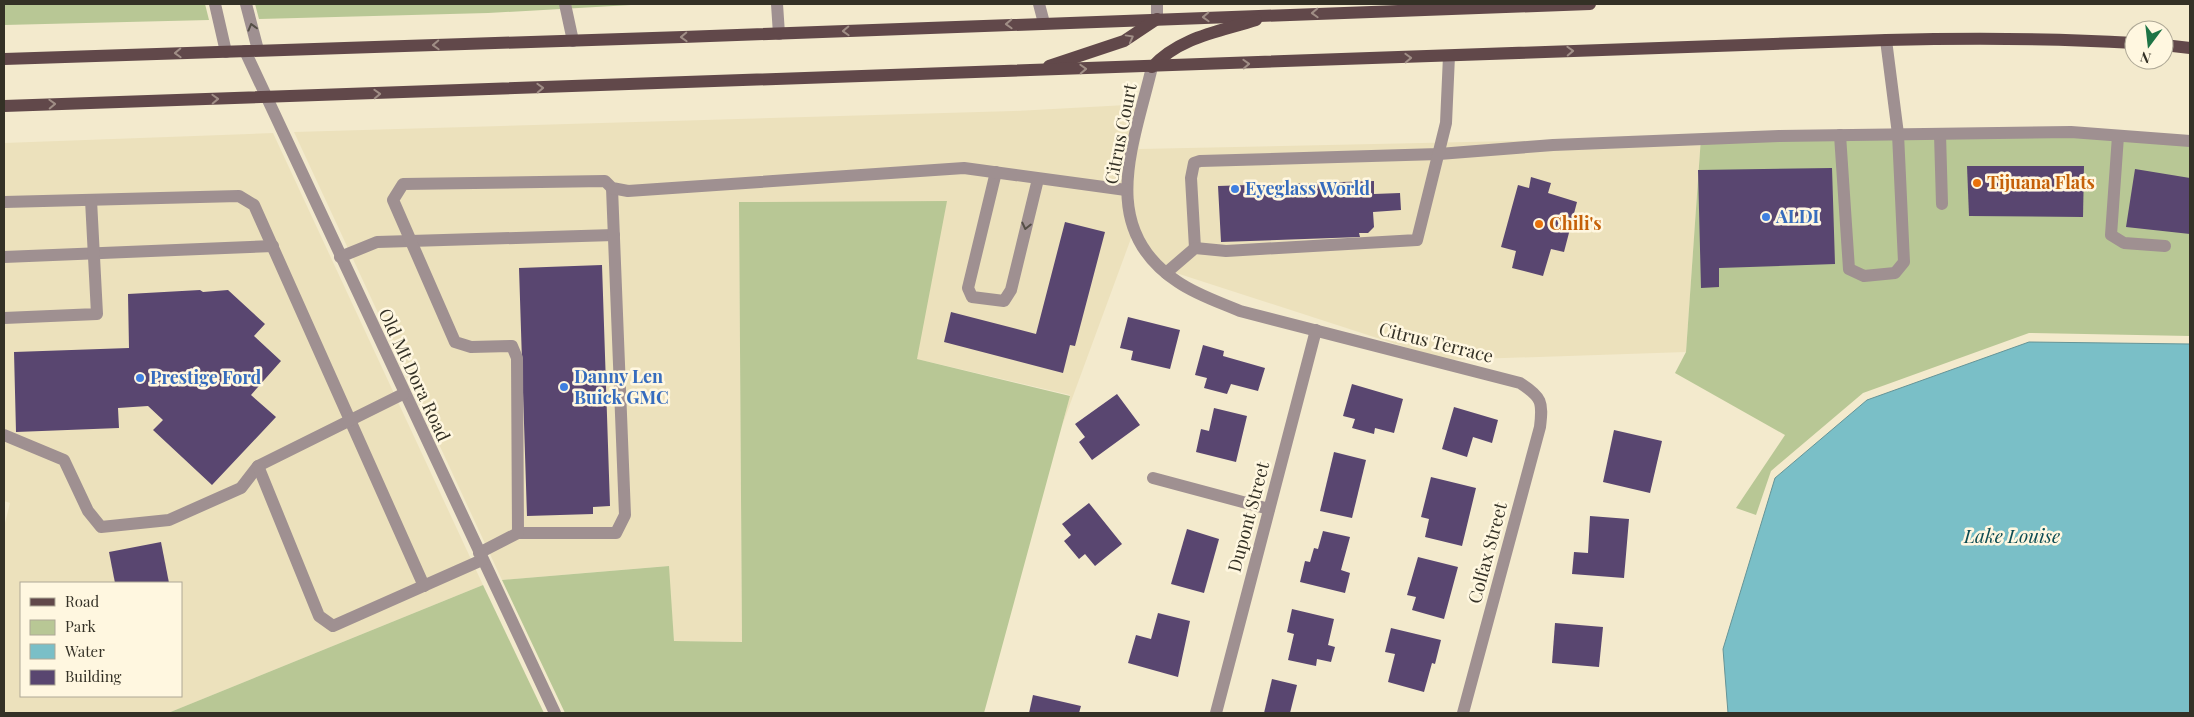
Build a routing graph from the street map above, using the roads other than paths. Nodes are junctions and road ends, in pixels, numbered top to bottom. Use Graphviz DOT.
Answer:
graph roads {
  1 [pos="215,4"];
  2 [pos="246,4"];
  3 [pos="565,4"];
  4 [pos="777,4"];
  5 [pos="1040,4"];
  6 [pos="1157,4"];
  7 [pos="1590,4"];
  8 [pos="1272,15"];
  9 [pos="1157,19"];
  10 [pos="1044,23"];
  11 [pos="779,34"];
  12 [pos="1886,40"];
  13 [pos="573,41"];
  14 [pos="2124,43"];
  15 [pos="2174,47"];
  16 [pos="2190,48"];
  17 [pos="251,51"];
  18 [pos="226,52"];
  19 [pos="1449,56"];
  20 [pos="4,59"];
  21 [pos="1152,67"];
  22 [pos="1034,71"];
  23 [pos="267,98"];
  24 [pos="4,106"];
  25 [pos="1898,134"];
  26 [pos="1940,134"];
  27 [pos="1840,135"];
  28 [pos="2118,136"];
  29 [pos="2190,141"];
  30 [pos="1439,154"];
  31 [pos="996,172"];
  32 [pos="1038,179"];
  33 [pos="612,188"];
  34 [pos="1126,190"];
  35 [pos="90,200"];
  36 [pos="4,202"];
  37 [pos="1942,204"];
  38 [pos="614,235"];
  39 [pos="411,240"];
  40 [pos="273,246"];
  41 [pos="2165,246"];
  42 [pos="1195,248"];
  43 [pos="93,253"];
  44 [pos="4,257"];
  45 [pos="340,257"];
  46 [pos="1166,273"];
  47 [pos="4,318"];
  48 [pos="1316,330"];
  49 [pos="403,394"];
  50 [pos="1540,401"];
  51 [pos="350,420"];
  52 [pos="4,436"];
  53 [pos="258,466"];
  54 [pos="1153,478"];
  55 [pos="1269,509"];
  56 [pos="518,533"];
  57 [pos="480,556"];
  58 [pos="424,586"];
  59 [pos="555,713"];
  60 [pos="1216,713"];
  61 [pos="1464,713"];
  1 -- 18 [label="street"];
  17 -- 2 [label="street, Old Mt Dora Road, one-way"];
  3 -- 13 [label="street"];
  4 -- 11 [label="street"];
  5 -- 10 [label="street"];
  6 -- 9 [label="street"];
  7 -- 8 [label="main road, one-way"];
  8 -- 9 [label="main road, one-way"];
  8 -- 21 [label="main road"];
  9 -- 10 [label="main road"];
  22 -- 9 [label="main road, one-way"];
  10 -- 11 [label="main road, one-way"];
  11 -- 13 [label="main road, one-way"];
  12 -- 14 [label="main road"];
  19 -- 12 [label="main road, one-way"];
  12 -- 25 [label="street"];
  13 -- 17 [label="main road, one-way"];
  15 -- 16 [label="main road"];
  17 -- 18 [label="main road"];
  17 -- 23 [label="street, Old Mt Dora Road"];
  18 -- 20 [label="main road, one-way"];
  21 -- 19 [label="main road, one-way"];
  19 -- 30 [label="street"];
  22 -- 21 [label="main road, one-way"];
  21 -- 34 [label="street, Citrus Court"];
  23 -- 22 [label="main road, one-way"];
  24 -- 23 [label="main road, one-way"];
  23 -- 45 [label="street, Old Mt Dora Road"];
  25 -- 26 [label="street"];
  25 -- 27 [label="street"];
  25 -- 27 [label="street"];
  26 -- 28 [label="street"];
  26 -- 37 [label="street"];
  27 -- 30 [label="street"];
  28 -- 29 [label="street"];
  28 -- 41 [label="street"];
  30 -- 42 [label="street"];
  30 -- 42 [label="street"];
  31 -- 32 [label="street"];
  32 -- 31 [label="street, one-way"];
  31 -- 33 [label="street"];
  32 -- 34 [label="street"];
  33 -- 38 [label="street"];
  33 -- 39 [label="street"];
  34 -- 46 [label="street, Citrus Court"];
  35 -- 36 [label="street"];
  35 -- 40 [label="street"];
  35 -- 43 [label="street"];
  38 -- 39 [label="street"];
  38 -- 56 [label="street"];
  39 -- 45 [label="street"];
  39 -- 56 [label="street"];
  40 -- 43 [label="street"];
  40 -- 51 [label="street"];
  42 -- 46 [label="street"];
  43 -- 44 [label="street"];
  43 -- 47 [label="street"];
  45 -- 49 [label="street, Old Mt Dora Road"];
  46 -- 48 [label="street, Citrus Court"];
  48 -- 50 [label="street, Citrus Terrace"];
  48 -- 55 [label="street, Dupont Street"];
  49 -- 51 [label="street"];
  49 -- 57 [label="street, Old Mt Dora Road"];
  50 -- 61 [label="street, Colfax Street"];
  51 -- 53 [label="street"];
  51 -- 58 [label="street"];
  52 -- 53 [label="street"];
  53 -- 58 [label="street"];
  54 -- 55 [label="street"];
  55 -- 60 [label="street, Dupont Street"];
  56 -- 57 [label="street"];
  57 -- 58 [label="street"];
  57 -- 59 [label="street, Old Mt Dora Road"];
}
